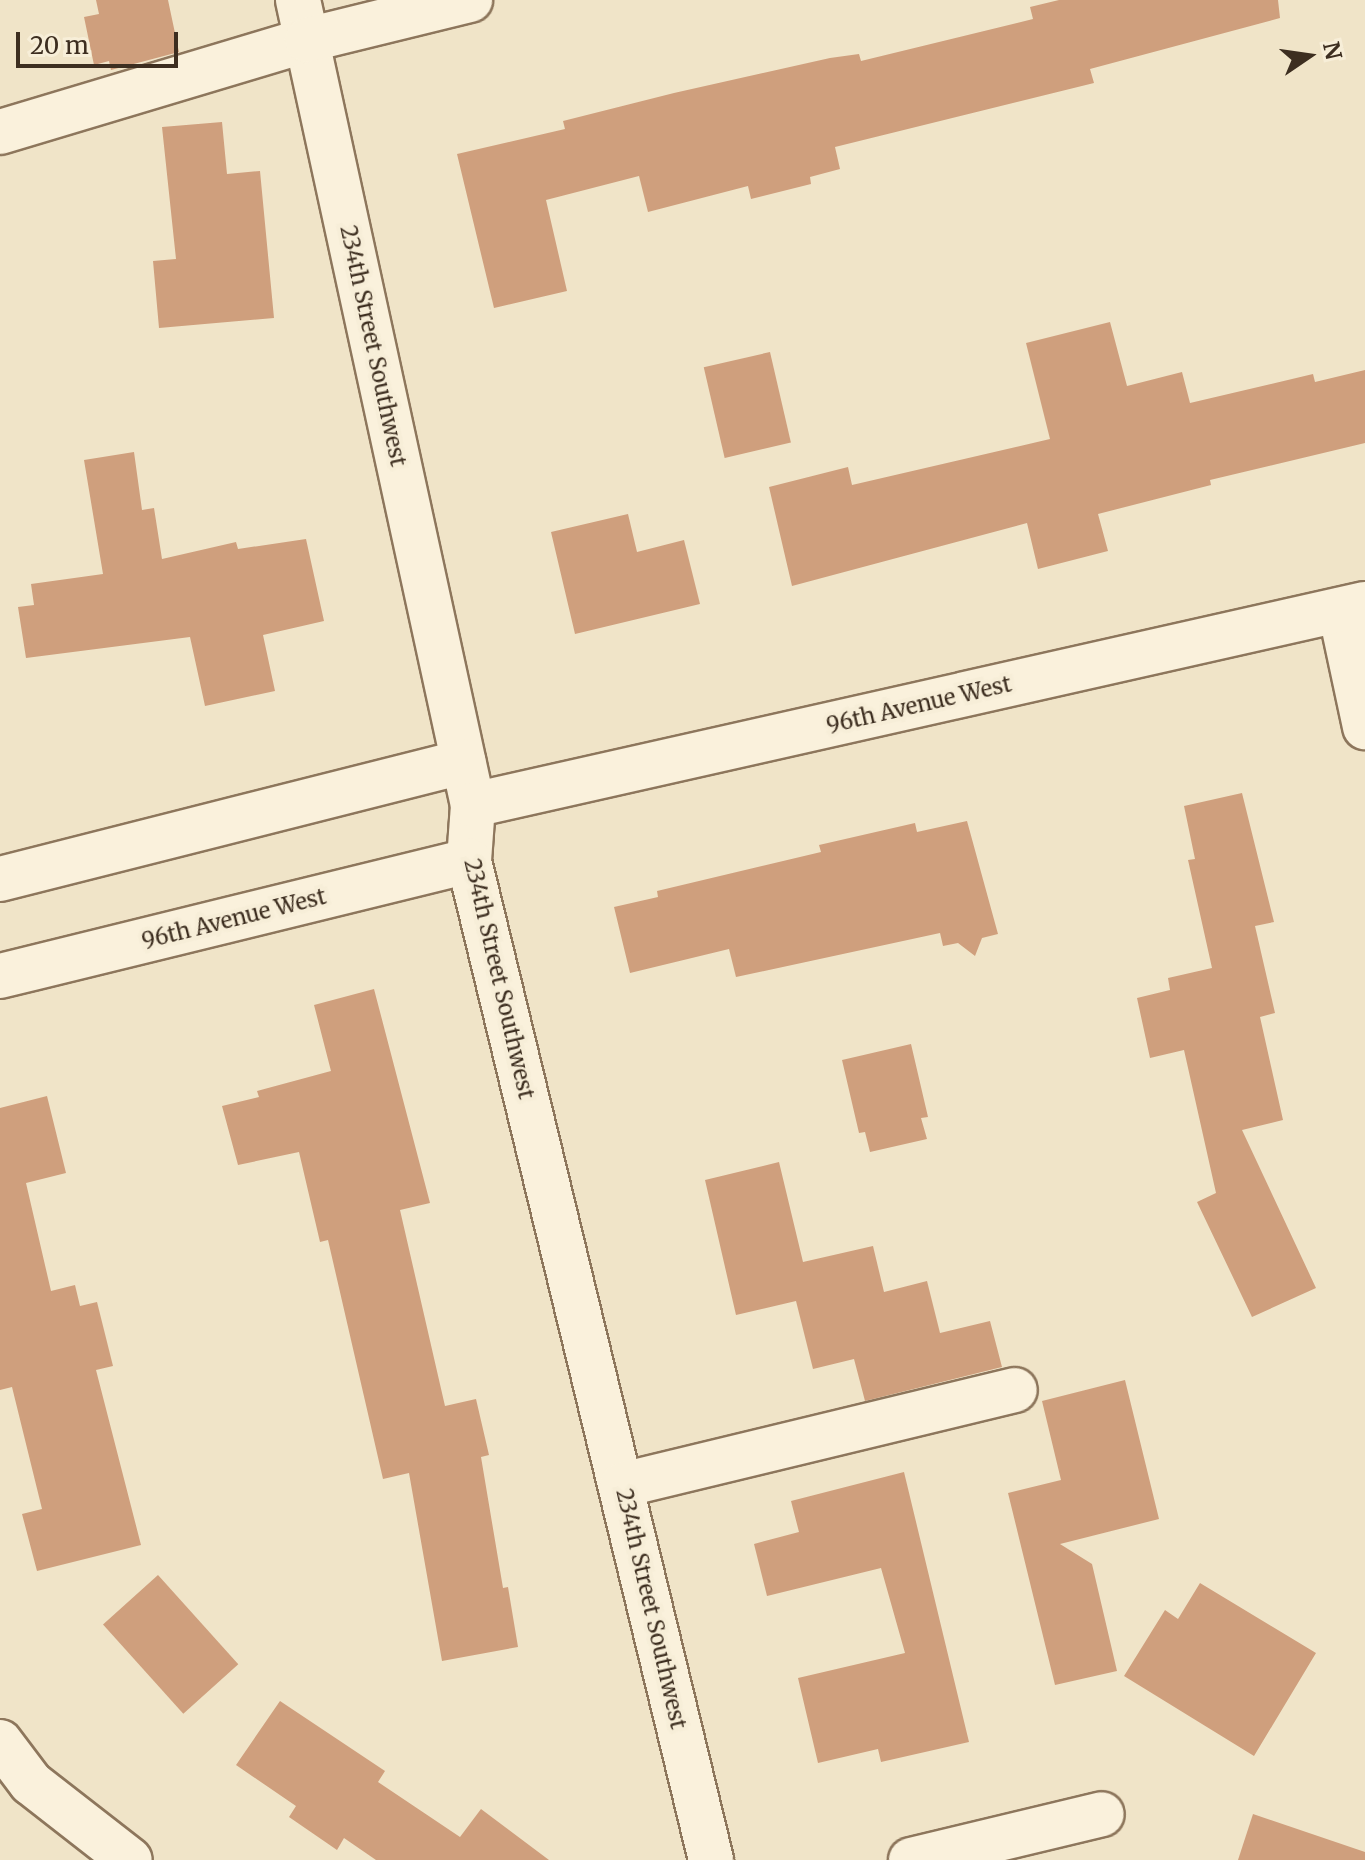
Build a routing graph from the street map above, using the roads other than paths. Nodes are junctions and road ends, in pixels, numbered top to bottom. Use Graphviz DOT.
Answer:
graph roads {
  1 [pos="470,0"];
  2 [pos="303,20"];
  3 [pos="0,132"];
  4 [pos="1352,607"];
  5 [pos="1365,727"];
  6 [pos="463,762"];
  7 [pos="473,805"];
  8 [pos="469,861"];
  9 [pos="0,879"];
  10 [pos="0,976"];
  11 [pos="1015,1390"];
  12 [pos="622,1485"];
  13 [pos="0,1742"];
  14 [pos="1102,1814"];
  15 [pos="130,1860"];
  16 [pos="711,1860"];
  17 [pos="911,1860"];
  1 -- 2 [label="street"];
  2 -- 3 [label="street"];
  2 -- 6 [label="street, 234th Street Southwest"];
  4 -- 5 [label="street"];
  4 -- 7 [label="street, 96th Avenue West"];
  6 -- 7 [label="street, 234th Street Southwest"];
  6 -- 9 [label="street"];
  7 -- 8 [label="street, 234th Street Southwest"];
  8 -- 10 [label="street, 96th Avenue West"];
  8 -- 12 [label="street, 234th Street Southwest"];
  11 -- 12 [label="street"];
  12 -- 16 [label="street, 234th Street Southwest"];
  13 -- 15 [label="street"];
  14 -- 17 [label="street"];
}
